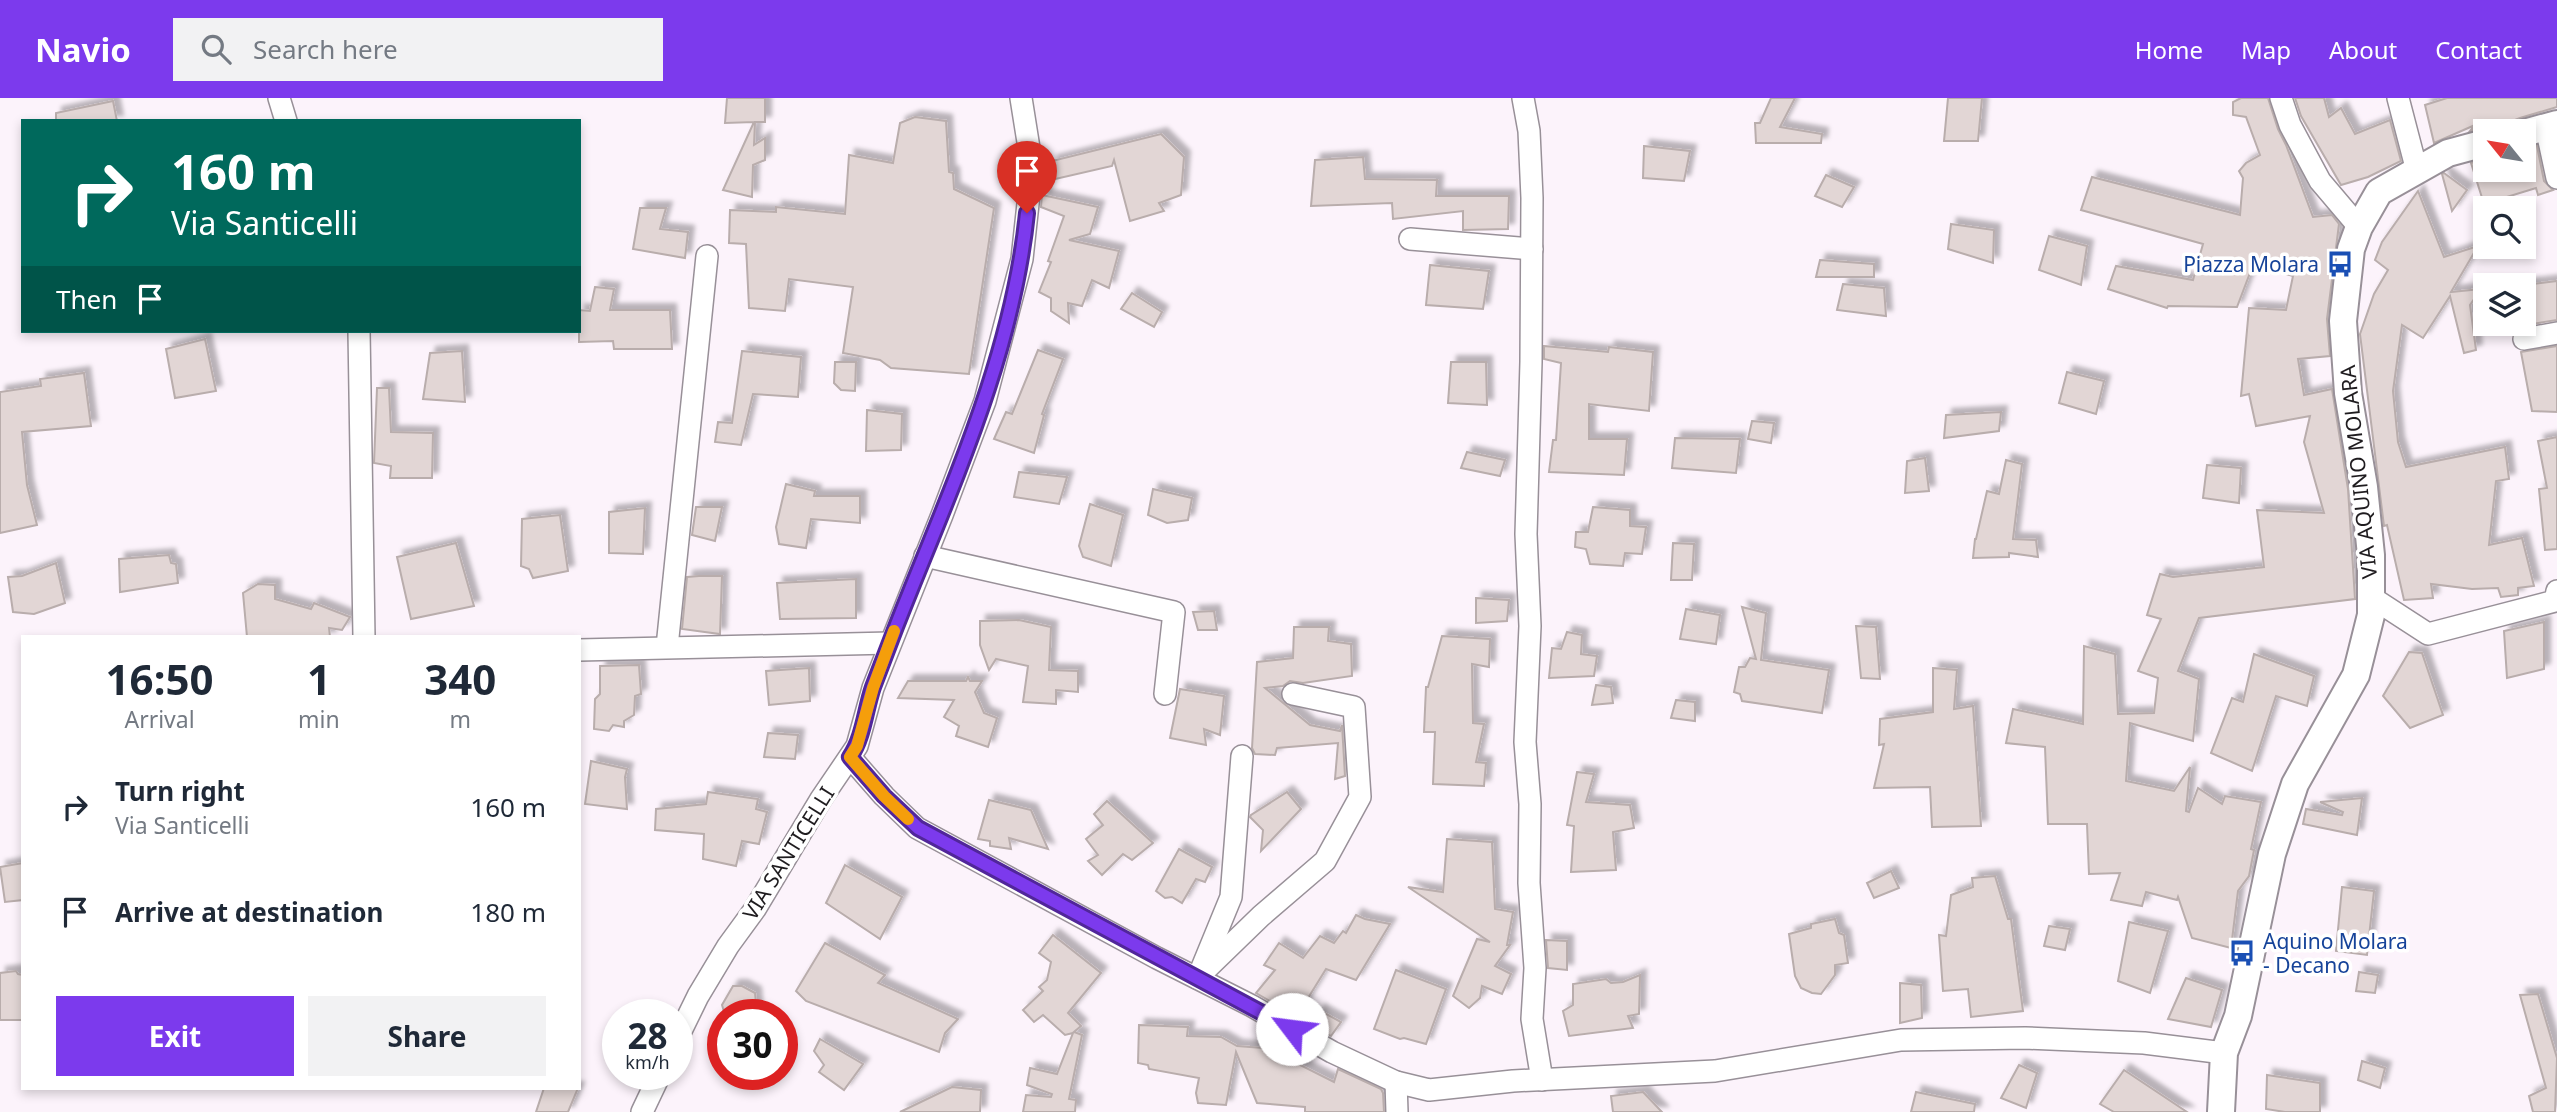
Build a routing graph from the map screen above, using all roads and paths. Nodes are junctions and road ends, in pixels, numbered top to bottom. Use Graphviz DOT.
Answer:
graph roads {
  1 [pos="279,98"];
  2 [pos="1021,98"];
  3 [pos="1524,98"];
  4 [pos="2281,98"];
  5 [pos="2398,98"];
  6 [pos="285,119"];
  7 [pos="2542,128"];
  8 [pos="2473,146"];
  9 [pos="2417,171"];
  10 [pos="2557,178"];
  11 [pos="2359,227"];
  12 [pos="1410,239"];
  13 [pos="1532,249"];
  14 [pos="707,256"];
  15 [pos="359,333"];
  16 [pos="2557,333"];
  17 [pos="2524,339"];
  18 [pos="925,556"];
  19 [pos="2557,591"];
  20 [pos="2371,597"];
  21 [pos="364,635"];
  22 [pos="890,643"];
  23 [pos="667,647"];
  24 [pos="581,650"];
  25 [pos="1165,694"];
  26 [pos="1293,694"];
  27 [pos="1242,756"];
  28 [pos="850,757"];
  29 [pos="1197,978"];
  30 [pos="693,1008"];
  31 [pos="2224,1053"];
  32 [pos="1542,1080"];
  33 [pos="1396,1082"];
  34 [pos="652,1090"];
  35 [pos="642,1112"];
  36 [pos="1398,1112"];
  37 [pos="2221,1112"];
  1 -- 6 [label="street"];
  2 -- 18 [label="street, VIA SANTICELLI"];
  3 -- 13 [label="street"];
  4 -- 11 [label="street"];
  5 -- 9 [label="street"];
  7 -- 10 [label="street"];
  8 -- 9 [label="street, VIA AQUINO MOLARA"];
  9 -- 11 [label="street, VIA AQUINO MOLARA"];
  11 -- 20 [label="street, VIA AQUINO MOLARA"];
  12 -- 13 [label="street"];
  13 -- 32 [label="street"];
  14 -- 23 [label="street"];
  15 -- 21 [label="street"];
  16 -- 17 [label="street"];
  18 -- 22 [label="street, VIA SANTICELLI"];
  18 -- 25 [label="street"];
  19 -- 20 [label="street"];
  20 -- 31 [label="street, VIA AQUINO MOLARA"];
  22 -- 23 [label="street"];
  22 -- 28 [label="street, VIA SANTICELLI"];
  23 -- 24 [label="street"];
  26 -- 29 [label="street"];
  27 -- 29 [label="street"];
  28 -- 29 [label="street"];
  28 -- 30 [label="street, VIA SANTICELLI"];
  29 -- 33 [label="street"];
  31 -- 32 [label="street"];
  31 -- 37 [label="street, VIA AQUINO MOLARA"];
  32 -- 33 [label="street"];
  33 -- 36 [label="street"];
  34 -- 35 [label="street"];
}
